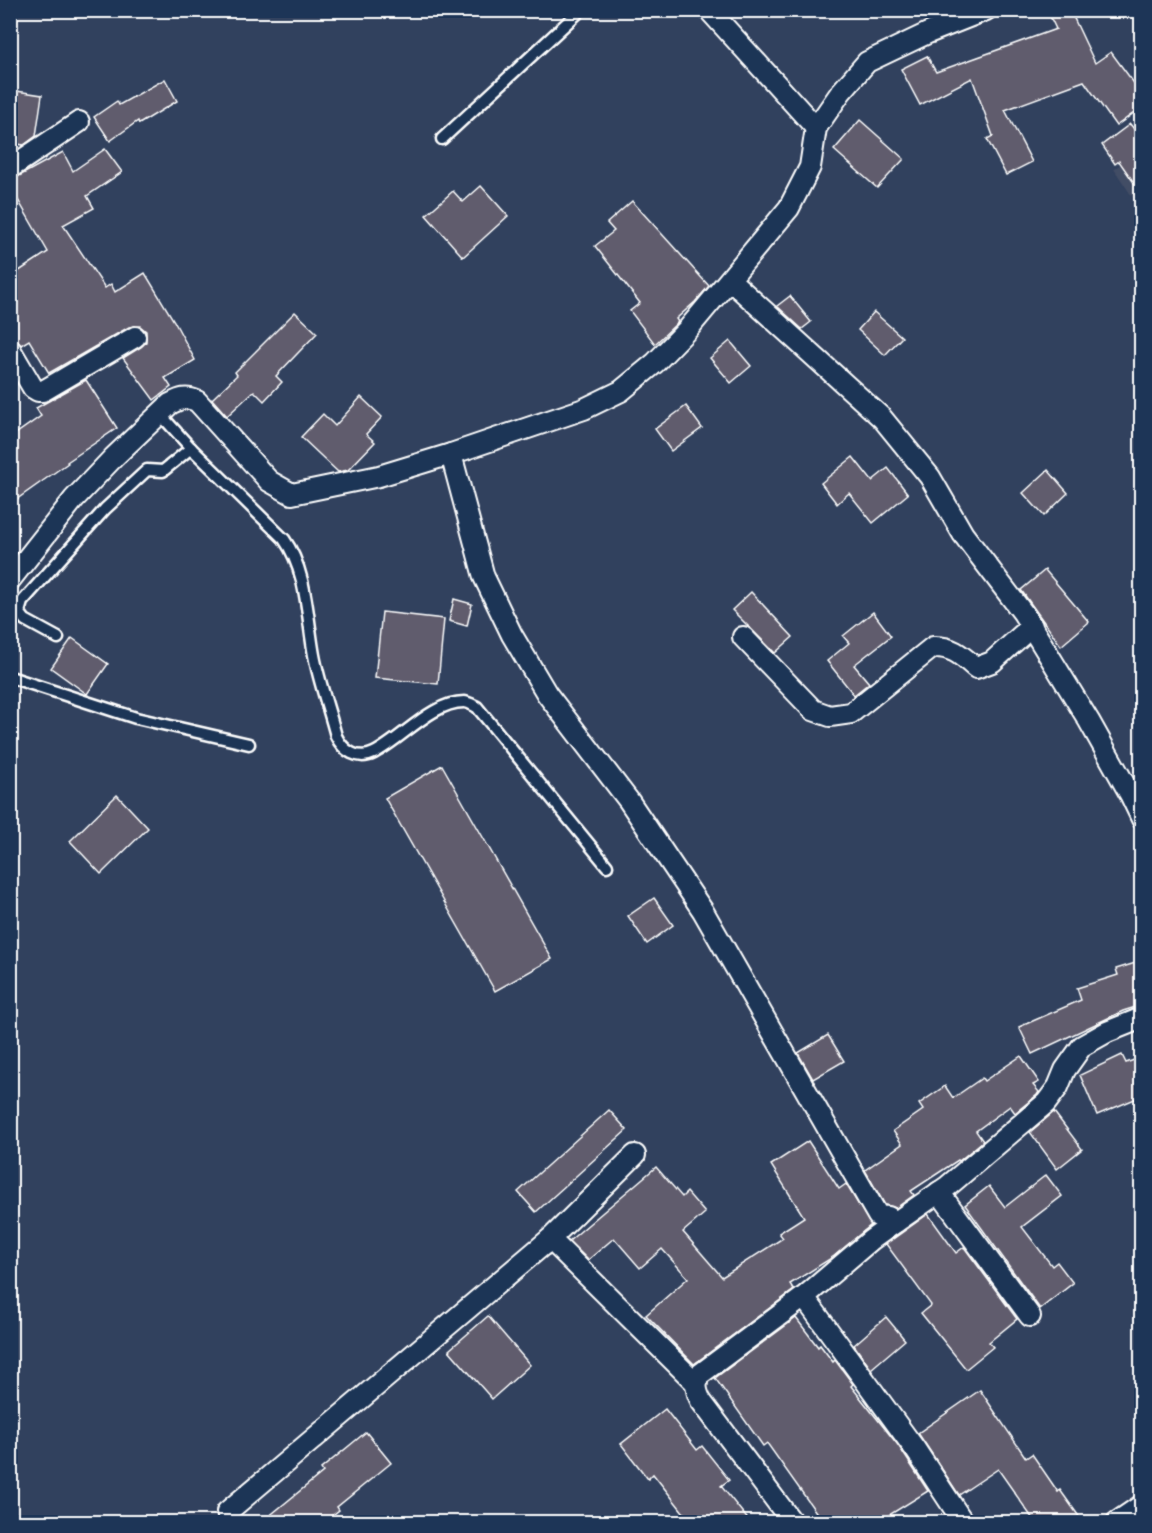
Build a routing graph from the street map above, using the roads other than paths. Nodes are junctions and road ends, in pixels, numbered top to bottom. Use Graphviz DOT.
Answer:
graph roads {
  1 [pos="581,10"];
  2 [pos="709,10"];
  3 [pos="986,10"];
  4 [pos="79,122"];
  5 [pos="816,128"];
  6 [pos="442,140"];
  7 [pos="10,168"];
  8 [pos="730,280"];
  9 [pos="135,337"];
  10 [pos="10,349"];
  11 [pos="160,414"];
  12 [pos="191,448"];
  13 [pos="451,454"];
  14 [pos="10,579"];
  15 [pos="1032,626"];
  16 [pos="743,637"];
  17 [pos="58,638"];
  18 [pos="10,677"];
  19 [pos="249,744"];
  20 [pos="1136,790"];
  21 [pos="1142,819"];
  22 [pos="607,866"];
  23 [pos="1142,1018"];
  24 [pos="635,1155"];
  25 [pos="939,1192"];
  26 [pos="897,1222"];
  27 [pos="550,1239"];
  28 [pos="804,1297"];
  29 [pos="1030,1316"];
  30 [pos="696,1383"];
  31 [pos="1142,1505"];
  32 [pos="227,1512"];
  33 [pos="792,1522"];
  34 [pos="963,1522"];
  35 [pos="1118,1522"];
  1 -- 6 [label="lane"];
  2 -- 5 [label="street"];
  3 -- 5 [label="street"];
  4 -- 7 [label="street"];
  5 -- 8 [label="street"];
  8 -- 13 [label="street"];
  8 -- 15 [label="street"];
  9 -- 10 [label="street"];
  11 -- 12 [label="lane"];
  11 -- 13 [label="street"];
  11 -- 14 [label="street"];
  12 -- 17 [label="lane"];
  12 -- 22 [label="lane"];
  13 -- 26 [label="street"];
  15 -- 16 [label="street"];
  15 -- 20 [label="street"];
  18 -- 19 [label="lane"];
  20 -- 21 [label="street"];
  23 -- 25 [label="street"];
  24 -- 27 [label="street"];
  25 -- 26 [label="street"];
  25 -- 29 [label="street"];
  26 -- 28 [label="street"];
  27 -- 30 [label="street"];
  27 -- 32 [label="street"];
  28 -- 30 [label="street"];
  28 -- 34 [label="street"];
  30 -- 33 [label="street"];
  31 -- 35 [label="street"];
}
